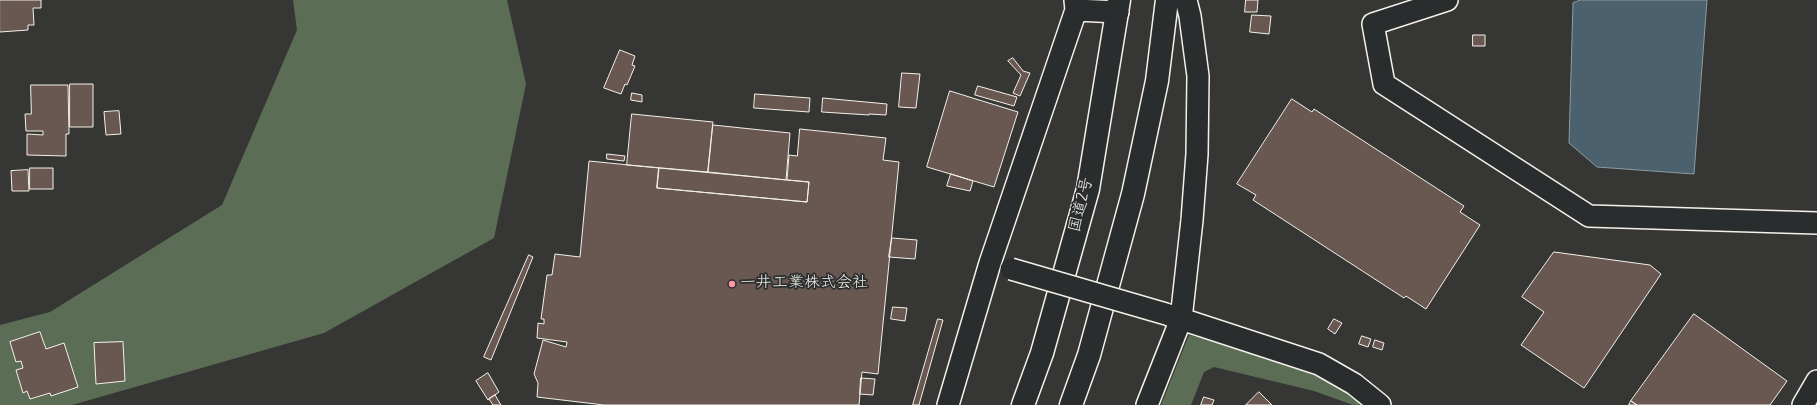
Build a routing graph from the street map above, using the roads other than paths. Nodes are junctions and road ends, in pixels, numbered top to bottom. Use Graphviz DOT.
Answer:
graph roads {
  1 [pos="1167,0"];
  2 [pos="1186,0"];
  3 [pos="1448,0"];
  4 [pos="1075,5"];
  5 [pos="1119,6"];
  6 [pos="1817,223"];
  7 [pos="990,263"];
  8 [pos="1174,316"];
  9 [pos="1817,381"];
  10 [pos="948,405"];
  11 [pos="1023,405"];
  12 [pos="1071,405"];
  13 [pos="1147,405"];
  14 [pos="1380,405"];
  15 [pos="1803,405"];
  1 -- 12 [label="highway"];
  2 -- 8 [label="street"];
  3 -- 6 [label="street"];
  4 -- 5 [label="street"];
  4 -- 7 [label="street"];
  5 -- 11 [label="highway, 国道2号"];
  7 -- 8 [label="street, bridge"];
  7 -- 10 [label="street"];
  8 -- 13 [label="street"];
  8 -- 14 [label="street"];
  9 -- 15 [label="street"];
}
